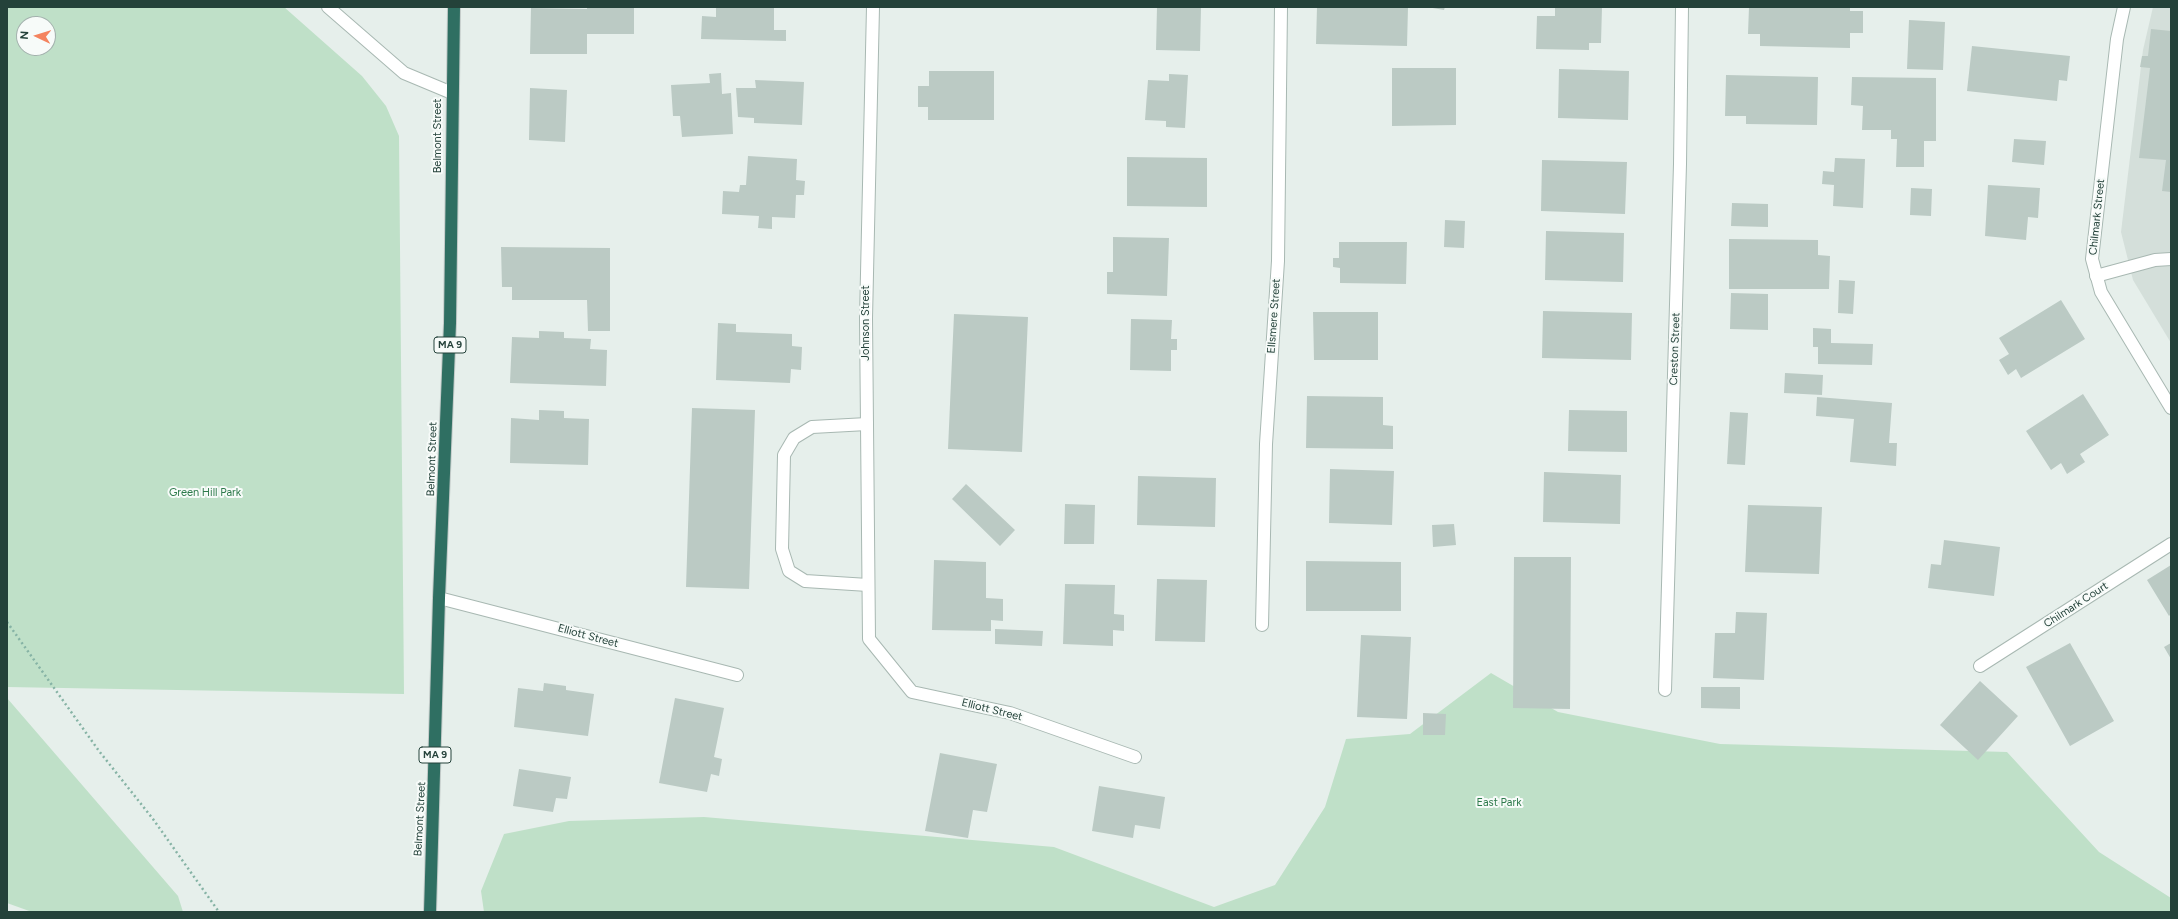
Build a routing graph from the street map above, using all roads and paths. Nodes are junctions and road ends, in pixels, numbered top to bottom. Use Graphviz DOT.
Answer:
graph roads {
  1 [pos="328,7"];
  2 [pos="454,7"];
  3 [pos="873,7"];
  4 [pos="1281,7"];
  5 [pos="1682,7"];
  6 [pos="2124,7"];
  7 [pos="452,93"];
  8 [pos="2171,259"];
  9 [pos="2096,276"];
  10 [pos="2171,408"];
  11 [pos="867,424"];
  12 [pos="2171,544"];
  13 [pos="868,585"];
  14 [pos="439,598"];
  15 [pos="7,622"];
  16 [pos="1262,625"];
  17 [pos="869,639"];
  18 [pos="1980,666"];
  19 [pos="737,675"];
  20 [pos="1665,690"];
  21 [pos="1135,757"];
  22 [pos="219,912"];
  23 [pos="430,912"];
  1 -- 7 [label="street"];
  2 -- 7 [label="highway, Belmont Street / MA 9"];
  3 -- 11 [label="street, Johnson Street"];
  4 -- 16 [label="street, Ellsmere Street"];
  5 -- 20 [label="street, Creston Street"];
  6 -- 9 [label="street, Chilmark Street"];
  7 -- 14 [label="highway, Belmont Street / MA 9"];
  8 -- 9 [label="street"];
  9 -- 10 [label="street, Chilmark Street"];
  11 -- 13 [label="street, Johnson Street"];
  11 -- 13 [label="street"];
  12 -- 18 [label="street, Chilmark Court"];
  13 -- 17 [label="street, Johnson Street"];
  14 -- 19 [label="street, Elliott Street"];
  14 -- 23 [label="highway, Belmont Street / MA 9"];
  15 -- 22 [label="path"];
  17 -- 21 [label="street, Elliott Street"];
}
